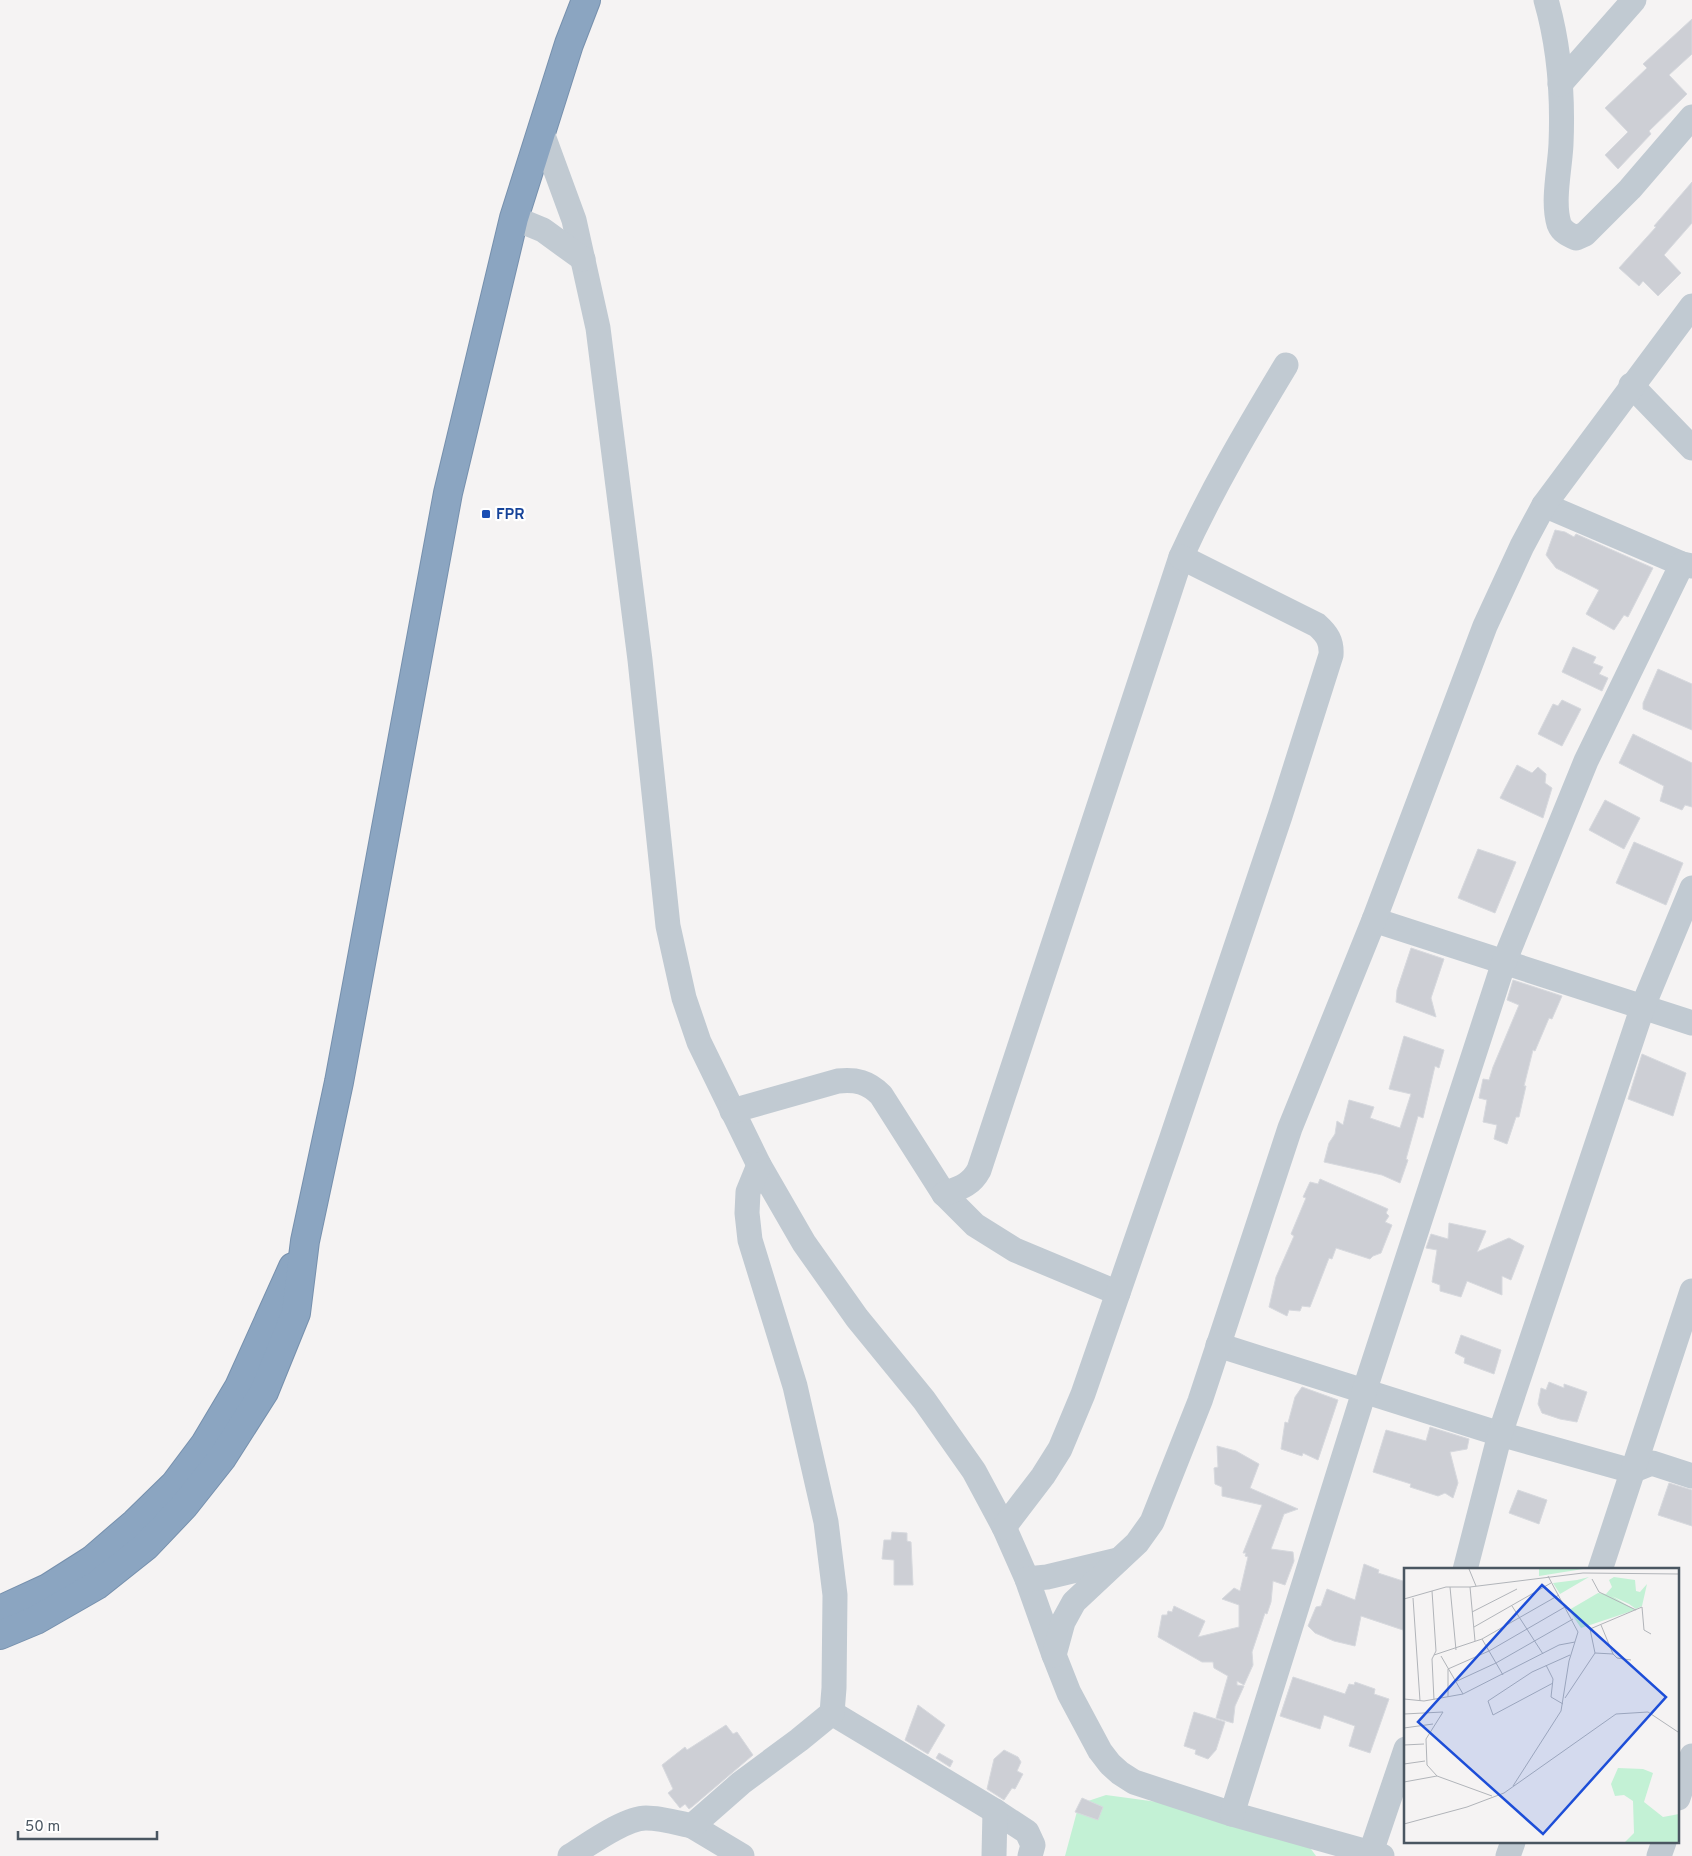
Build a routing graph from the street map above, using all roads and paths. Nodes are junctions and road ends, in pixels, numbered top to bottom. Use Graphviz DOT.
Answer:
graph roads {
  1 [pos="586,0"];
  2 [pos="1546,0"];
  3 [pos="1634,0"];
  4 [pos="1560,84"];
  5 [pos="1692,117"];
  6 [pos="542,130"];
  7 [pos="514,218"];
  8 [pos="583,259"];
  9 [pos="1692,306"];
  10 [pos="1286,365"];
  11 [pos="1632,385"];
  12 [pos="1692,448"];
  13 [pos="1544,504"];
  14 [pos="1181,556"];
  15 [pos="1687,565"];
  16 [pos="1692,888"];
  17 [pos="1374,920"];
  18 [pos="1504,962"];
  19 [pos="1643,1006"];
  20 [pos="1692,1023"];
  21 [pos="732,1111"];
  22 [pos="759,1165"];
  23 [pos="944,1194"];
  24 [pos="305,1241"];
  25 [pos="1692,1291"];
  26 [pos="1118,1293"];
  27 [pos="1218,1345"];
  28 [pos="1364,1392"];
  29 [pos="1500,1434"];
  30 [pos="1632,1471"];
  31 [pos="1692,1476"];
  32 [pos="1004,1528"];
  33 [pos="1119,1560"];
  34 [pos="1466,1568"];
  35 [pos="1601,1568"];
  36 [pos="1028,1578"];
  37 [pos="0,1610"];
  38 [pos="0,1635"];
  39 [pos="1054,1655"];
  40 [pos="832,1713"];
  41 [pos="1404,1756"];
  42 [pos="1692,1756"];
  43 [pos="1680,1792"];
  44 [pos="995,1811"];
  45 [pos="1232,1814"];
  46 [pos="692,1826"];
  47 [pos="1512,1844"];
  48 [pos="1663,1844"];
  49 [pos="1376,1854"];
  50 [pos="570,1856"];
  51 [pos="742,1856"];
  52 [pos="994,1856"];
  53 [pos="1030,1856"];
  54 [pos="1508,1856"];
  55 [pos="1659,1856"];
  1 -- 6 [label="highway"];
  2 -- 4 [label="street"];
  3 -- 4 [label="street"];
  4 -- 5 [label="street"];
  6 -- 7 [label="highway"];
  6 -- 8 [label="street"];
  7 -- 8 [label="street"];
  7 -- 24 [label="highway"];
  8 -- 21 [label="street"];
  9 -- 11 [label="street"];
  10 -- 14 [label="street"];
  11 -- 12 [label="street"];
  11 -- 13 [label="street"];
  13 -- 15 [label="street"];
  13 -- 17 [label="street"];
  14 -- 23 [label="street"];
  14 -- 26 [label="street"];
  15 -- 18 [label="street"];
  16 -- 19 [label="street"];
  17 -- 18 [label="street"];
  17 -- 27 [label="street"];
  18 -- 19 [label="street"];
  18 -- 28 [label="street"];
  19 -- 20 [label="street"];
  19 -- 29 [label="street"];
  21 -- 22 [label="street"];
  21 -- 23 [label="street"];
  22 -- 32 [label="street"];
  22 -- 40 [label="street"];
  23 -- 26 [label="street"];
  24 -- 37 [label="highway"];
  24 -- 38 [label="highway"];
  25 -- 30 [label="street"];
  26 -- 32 [label="street"];
  27 -- 28 [label="street"];
  27 -- 33 [label="street"];
  28 -- 29 [label="street"];
  28 -- 45 [label="street"];
  29 -- 30 [label="street"];
  29 -- 34 [label="street"];
  30 -- 31 [label="street"];
  30 -- 35 [label="street"];
  32 -- 36 [label="street"];
  33 -- 36 [label="street"];
  33 -- 39 [label="street"];
  36 -- 39 [label="street"];
  39 -- 45 [label="street"];
  40 -- 44 [label="street"];
  40 -- 46 [label="street"];
  41 -- 49 [label="street"];
  42 -- 43 [label="street"];
  44 -- 52 [label="street"];
  44 -- 53 [label="street"];
  45 -- 49 [label="street"];
  46 -- 50 [label="street"];
  46 -- 51 [label="street"];
  47 -- 54 [label="street"];
  48 -- 55 [label="street"];
}
